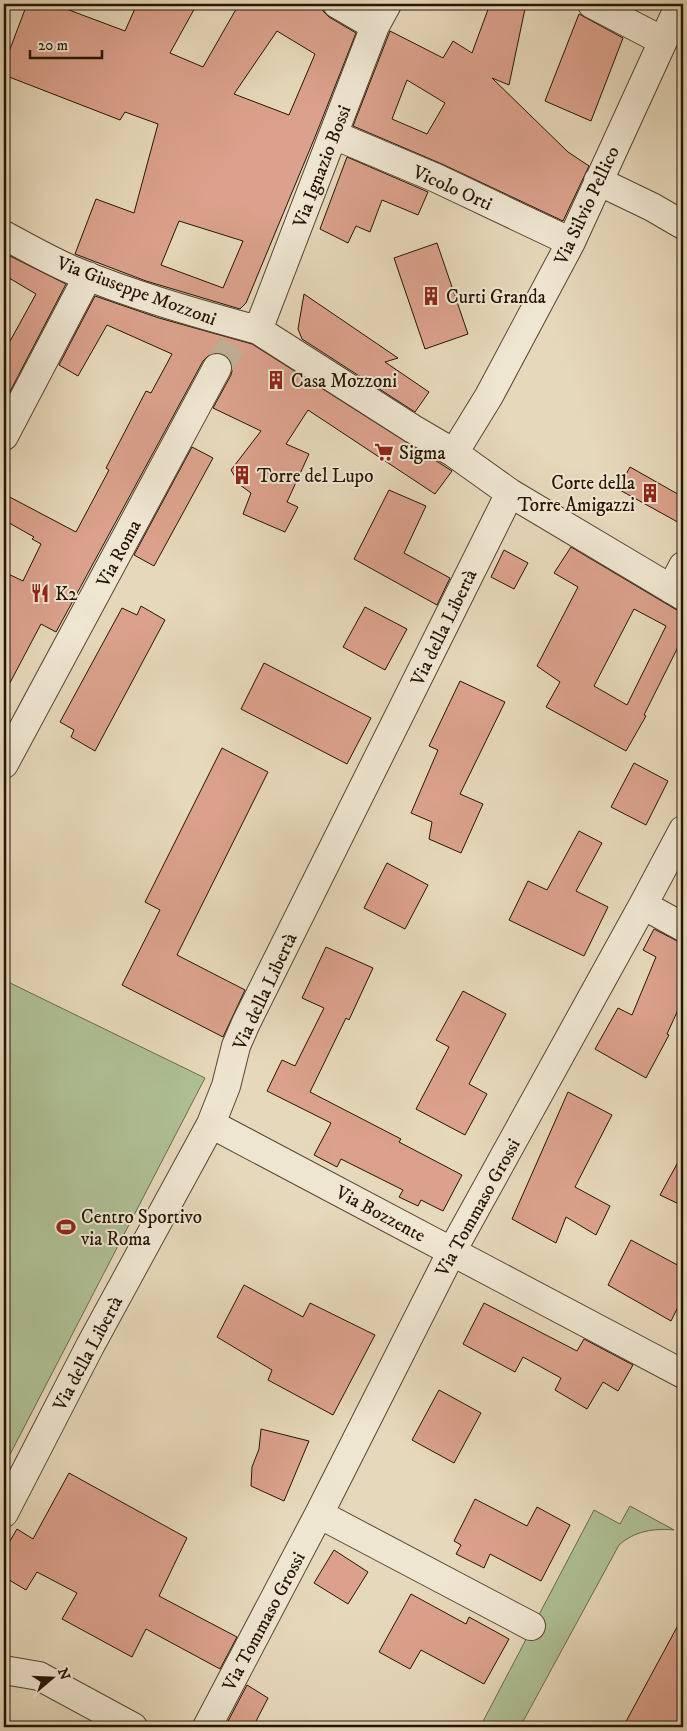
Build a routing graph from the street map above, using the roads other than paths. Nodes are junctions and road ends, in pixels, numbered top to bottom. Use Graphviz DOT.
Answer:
graph roads {
  1 [pos="337,4"];
  2 [pos="592,4"];
  3 [pos="381,15"];
  4 [pos="671,22"];
  5 [pos="334,135"];
  6 [pos="598,181"];
  7 [pos="683,225"];
  8 [pos="4,235"];
  9 [pos="571,242"];
  10 [pos="88,276"];
  11 [pos="251,329"];
  12 [pos="217,368"];
  13 [pos="5,430"];
  14 [pos="454,453"];
  15 [pos="510,493"];
  16 [pos="679,584"];
  17 [pos="4,764"];
  18 [pos="683,830"];
  19 [pos="644,905"];
  20 [pos="683,927"];
  21 [pos="211,1124"];
  22 [pos="452,1251"];
  23 [pos="683,1374"];
  24 [pos="4,1513"];
  25 [pos="318,1514"];
  26 [pos="530,1626"];
  27 [pos="4,1670"];
  28 [pos="133,1727"];
  29 [pos="207,1727"];
  1 -- 3 [label="street"];
  2 -- 4 [label="street"];
  3 -- 5 [label="street, Via Ignazio Bossi"];
  4 -- 6 [label="street, Via Silvio Pellico"];
  5 -- 9 [label="street, Vicolo Orti"];
  5 -- 11 [label="street, Via Ignazio Bossi"];
  6 -- 7 [label="street"];
  6 -- 9 [label="street, Via Silvio Pellico"];
  8 -- 10 [label="street, Via Giuseppe Mozzoni"];
  9 -- 14 [label="street, Via Silvio Pellico"];
  10 -- 11 [label="street, Via Giuseppe Mozzoni"];
  10 -- 13 [label="street"];
  11 -- 14 [label="street, Via Giuseppe Mozzoni"];
  12 -- 17 [label="street, Via Roma"];
  14 -- 15 [label="street, Via Giuseppe Mozzoni"];
  15 -- 16 [label="street, Via Giuseppe Mozzoni"];
  15 -- 21 [label="street, Via della Libertà"];
  18 -- 19 [label="street, Via Tommaso Grossi"];
  19 -- 20 [label="street"];
  19 -- 22 [label="street, Via Tommaso Grossi"];
  21 -- 22 [label="street, Via Bozzente"];
  21 -- 24 [label="street, Via della Libertà"];
  22 -- 23 [label="street, Via Bozzente"];
  22 -- 25 [label="street, Via Tommaso Grossi"];
  25 -- 26 [label="street"];
  25 -- 29 [label="street, Via Tommaso Grossi"];
  27 -- 28 [label="street"];
}
